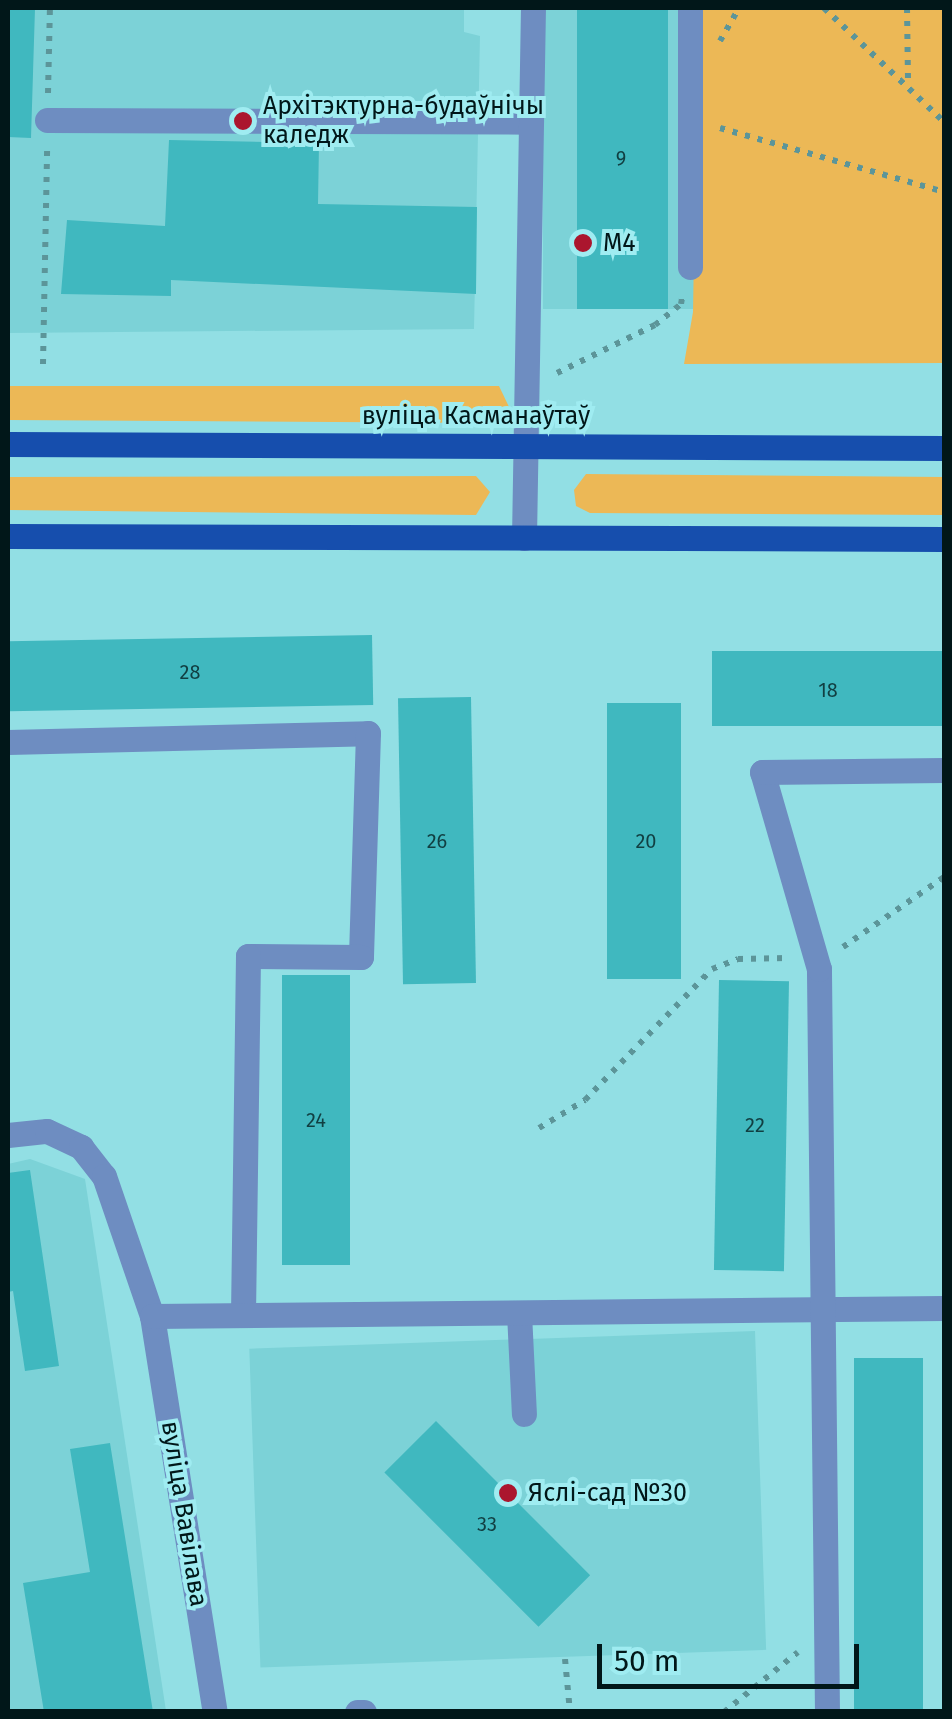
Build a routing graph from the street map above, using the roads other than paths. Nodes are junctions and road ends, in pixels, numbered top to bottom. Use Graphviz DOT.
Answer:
graph roads {
  1 [pos="532,8"];
  2 [pos="690,8"];
  3 [pos="48,120"];
  4 [pos="529,122"];
  5 [pos="690,267"];
  6 [pos="8,444"];
  7 [pos="528,446"];
  8 [pos="944,448"];
  9 [pos="8,536"];
  10 [pos="524,538"];
  11 [pos="944,539"];
  12 [pos="8,742"];
  13 [pos="944,770"];
  14 [pos="8,1135"];
  15 [pos="944,1308"];
  16 [pos="823,1310"];
  17 [pos="518,1313"];
  18 [pos="243,1314"];
  19 [pos="152,1316"];
  20 [pos="524,1414"];
  21 [pos="215,1712"];
  22 [pos="827,1712"];
  1 -- 4 [label="street"];
  2 -- 5 [label="street"];
  3 -- 4 [label="street"];
  4 -- 7 [label="street"];
  6 -- 7 [label="main road, вуліца Касманаўтаў"];
  7 -- 8 [label="main road, вуліца Касманаўтаў"];
  7 -- 10 [label="street"];
  9 -- 10 [label="main road"];
  10 -- 11 [label="main road"];
  12 -- 18 [label="street"];
  13 -- 16 [label="street"];
  14 -- 19 [label="street, вуліца Вавілава"];
  15 -- 16 [label="street"];
  16 -- 17 [label="street"];
  16 -- 22 [label="street"];
  17 -- 18 [label="street"];
  17 -- 20 [label="street"];
  18 -- 19 [label="street"];
  19 -- 21 [label="street, вуліца Вавілава"];
}
